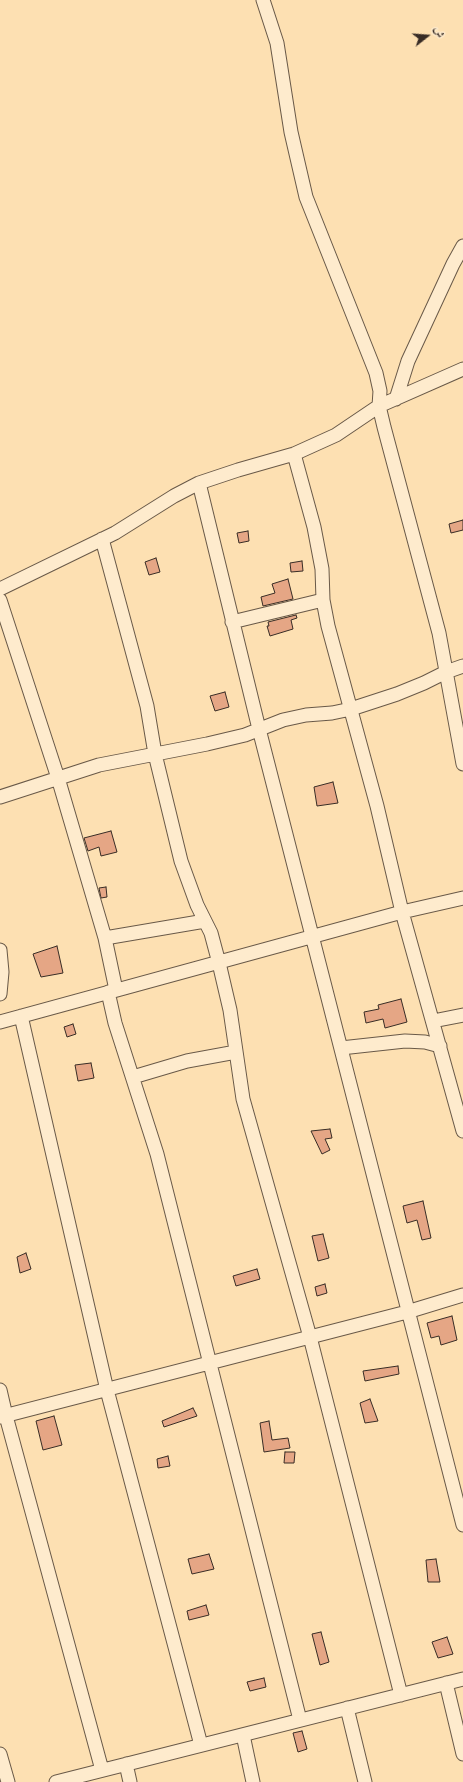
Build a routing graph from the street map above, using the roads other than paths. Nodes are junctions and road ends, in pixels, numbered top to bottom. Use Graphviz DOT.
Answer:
graph roads {
  1 [pos="264,0"];
  2 [pos="463,246"];
  3 [pos="463,368"];
  4 [pos="396,398"];
  5 [pos="379,406"];
  6 [pos="294,454"];
  7 [pos="200,483"];
  8 [pos="102,539"];
  9 [pos="0,589"];
  10 [pos="0,600"];
  11 [pos="323,600"];
  12 [pos="232,622"];
  13 [pos="463,666"];
  14 [pos="446,672"];
  15 [pos="351,709"];
  16 [pos="259,729"];
  17 [pos="155,754"];
  18 [pos="463,764"];
  19 [pos="58,778"];
  20 [pos="0,797"];
  21 [pos="463,898"];
  22 [pos="402,912"];
  23 [pos="205,921"];
  24 [pos="313,936"];
  25 [pos="105,938"];
  26 [pos="0,950"];
  27 [pos="219,963"];
  28 [pos="112,991"];
  29 [pos="0,994"];
  30 [pos="463,1015"];
  31 [pos="21,1016"];
  32 [pos="433,1021"];
  33 [pos="0,1022"];
  34 [pos="440,1046"];
  35 [pos="341,1048"];
  36 [pos="236,1052"];
  37 [pos="133,1077"];
  38 [pos="463,1130"];
  39 [pos="463,1295"];
  40 [pos="407,1312"];
  41 [pos="310,1337"];
  42 [pos="209,1364"];
  43 [pos="0,1390"];
  44 [pos="107,1390"];
  45 [pos="3,1417"];
  46 [pos="463,1525"];
  47 [pos="463,1679"];
  48 [pos="446,1683"];
  49 [pos="401,1695"];
  50 [pos="347,1708"];
  51 [pos="300,1720"];
  52 [pos="243,1735"];
  53 [pos="201,1745"];
  54 [pos="0,1754"];
  55 [pos="463,1754"];
  56 [pos="126,1764"];
  57 [pos="102,1770"];
  58 [pos="8,1782"];
  59 [pos="56,1782"];
  60 [pos="130,1782"];
  61 [pos="253,1782"];
  62 [pos="365,1782"];
  1 -- 5 [label="street"];
  2 -- 4 [label="street"];
  3 -- 4 [label="street"];
  4 -- 5 [label="street"];
  5 -- 6 [label="street"];
  5 -- 14 [label="street"];
  6 -- 7 [label="street"];
  6 -- 11 [label="street"];
  7 -- 8 [label="street"];
  7 -- 12 [label="street"];
  8 -- 9 [label="street"];
  8 -- 17 [label="street"];
  10 -- 19 [label="street"];
  11 -- 12 [label="street"];
  11 -- 15 [label="street"];
  12 -- 16 [label="street"];
  13 -- 14 [label="street"];
  14 -- 15 [label="street"];
  14 -- 18 [label="street"];
  15 -- 16 [label="street"];
  15 -- 22 [label="street"];
  16 -- 17 [label="street"];
  16 -- 24 [label="street"];
  17 -- 19 [label="street"];
  17 -- 23 [label="street"];
  19 -- 20 [label="street"];
  19 -- 25 [label="street"];
  21 -- 22 [label="street"];
  22 -- 24 [label="street"];
  22 -- 32 [label="street"];
  23 -- 25 [label="street"];
  23 -- 27 [label="street"];
  24 -- 27 [label="street"];
  24 -- 35 [label="street"];
  25 -- 28 [label="street"];
  26 -- 29 [label="street"];
  27 -- 28 [label="street"];
  27 -- 36 [label="street"];
  28 -- 31 [label="street"];
  28 -- 37 [label="street"];
  30 -- 32 [label="street"];
  31 -- 33 [label="street"];
  31 -- 44 [label="street"];
  32 -- 34 [label="street"];
  34 -- 35 [label="street"];
  34 -- 38 [label="street"];
  35 -- 40 [label="street"];
  36 -- 37 [label="street"];
  36 -- 41 [label="street"];
  37 -- 42 [label="street"];
  39 -- 40 [label="street"];
  40 -- 41 [label="street"];
  40 -- 46 [label="street"];
  41 -- 42 [label="street"];
  41 -- 49 [label="street"];
  42 -- 44 [label="street"];
  42 -- 51 [label="street"];
  43 -- 45 [label="street"];
  44 -- 45 [label="street"];
  44 -- 53 [label="street"];
  45 -- 57 [label="street"];
  47 -- 48 [label="street"];
  48 -- 49 [label="street"];
  48 -- 55 [label="street"];
  49 -- 50 [label="street"];
  50 -- 51 [label="street"];
  50 -- 62 [label="street"];
  51 -- 52 [label="street"];
  52 -- 53 [label="street"];
  52 -- 61 [label="street"];
  53 -- 56 [label="street"];
  54 -- 58 [label="street"];
  56 -- 57 [label="street"];
  56 -- 60 [label="street"];
  57 -- 59 [label="street"];
}
